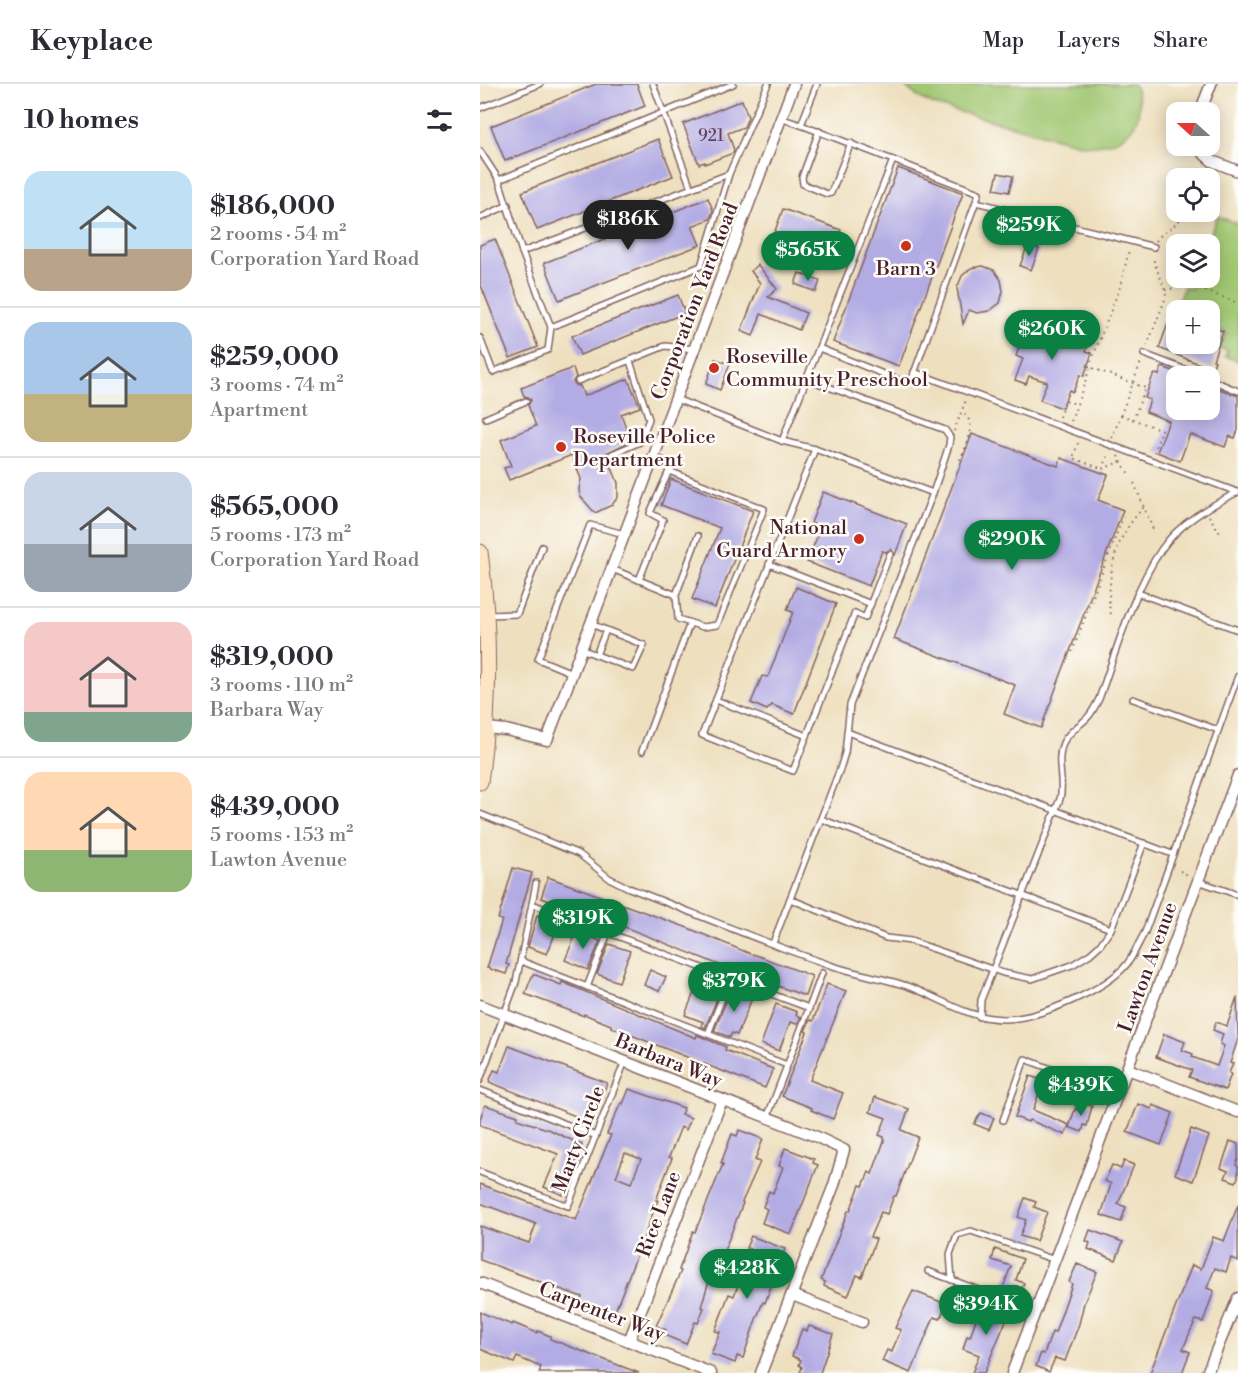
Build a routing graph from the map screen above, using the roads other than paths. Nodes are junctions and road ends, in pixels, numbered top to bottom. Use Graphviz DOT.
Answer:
graph roads {
  1 [pos="540,84"];
  2 [pos="653,84"];
  3 [pos="733,84"];
  4 [pos="768,84"];
  5 [pos="795,84"];
  6 [pos="817,84"];
  7 [pos="1211,84"];
  8 [pos="1204,102"];
  9 [pos="480,108"];
  10 [pos="663,113"];
  11 [pos="783,119"];
  12 [pos="801,125"];
  13 [pos="819,131"];
  14 [pos="851,143"];
  15 [pos="480,151"];
  16 [pos="1207,156"];
  17 [pos="893,160"];
  18 [pos="1238,171"];
  19 [pos="729,174"];
  20 [pos="499,180"];
  21 [pos="691,188"];
  22 [pos="976,201"];
  23 [pos="508,205"];
  24 [pos="480,218"];
  25 [pos="1154,247"];
  26 [pos="522,252"];
  27 [pos="551,327"];
  28 [pos="480,338"];
  29 [pos="819,348"];
  30 [pos="695,349"];
  31 [pos="1144,354"];
  32 [pos="630,361"];
  33 [pos="1176,366"];
  34 [pos="914,372"];
  35 [pos="807,378"];
  36 [pos="578,381"];
  37 [pos="1220,384"];
  38 [pos="1238,391"];
  39 [pos="676,399"];
  40 [pos="526,401"];
  41 [pos="486,418"];
  42 [pos="782,441"];
  43 [pos="815,449"];
  44 [pos="612,454"];
  45 [pos="654,457"];
  46 [pos="669,471"];
  47 [pos="1238,492"];
  48 [pos="933,493"];
  49 [pos="625,534"];
  50 [pos="698,536"];
  51 [pos="542,547"];
  52 [pos="480,552"];
  53 [pos="890,554"];
  54 [pos="769,564"];
  55 [pos="612,569"];
  56 [pos="639,580"];
  57 [pos="1138,593"];
  58 [pos="676,595"];
  59 [pos="871,604"];
  60 [pos="485,615"];
  61 [pos="690,623"];
  62 [pos="591,624"];
  63 [pos="606,630"];
  64 [pos="1238,630"];
  65 [pos="581,649"];
  66 [pos="596,655"];
  67 [pos="572,673"];
  68 [pos="1238,676"];
  69 [pos="1133,699"];
  70 [pos="716,700"];
  71 [pos="486,728"];
  72 [pos="1218,730"];
  73 [pos="847,732"];
  74 [pos="807,736"];
  75 [pos="642,751"];
  76 [pos="1238,775"];
  77 [pos="480,782"];
  78 [pos="1054,810"];
  79 [pos="480,814"];
  80 [pos="821,819"];
  81 [pos="1144,843"];
  82 [pos="1172,854"];
  83 [pos="1198,881"];
  84 [pos="537,883"];
  85 [pos="1238,895"];
  86 [pos="1022,896"];
  87 [pos="790,899"];
  88 [pos="532,904"];
  89 [pos="1111,929"];
  90 [pos="608,933"];
  91 [pos="775,944"];
  92 [pos="520,961"];
  93 [pos="993,969"];
  94 [pos="822,973"];
  95 [pos="730,978"];
  96 [pos="587,987"];
  97 [pos="480,1005"];
  98 [pos="809,1008"];
  99 [pos="504,1014"];
  100 [pos="980,1017"];
  101 [pos="708,1034"];
  102 [pos="625,1061"];
  103 [pos="787,1065"];
  104 [pos="1128,1070"];
  105 [pos="480,1080"];
  106 [pos="480,1090"];
  107 [pos="1118,1094"];
  108 [pos="722,1100"];
  109 [pos="1238,1112"];
  110 [pos="767,1118"];
  111 [pos="1003,1120"];
  112 [pos="596,1136"];
  113 [pos="480,1172"];
  114 [pos="1055,1260"];
  115 [pos="928,1271"];
  116 [pos="952,1280"];
  117 [pos="480,1283"];
  118 [pos="792,1295"];
  119 [pos="1238,1298"];
  120 [pos="1035,1311"];
  121 [pos="862,1322"];
  122 [pos="629,1341"];
  123 [pos="711,1373"];
  124 [pos="761,1373"];
  125 [pos="1012,1373"];
  126 [pos="1207,1373"];
  1 -- 9 [label="lane"];
  2 -- 10 [label="lane"];
  3 -- 10 [label="lane"];
  4 -- 19 [label="lane"];
  5 -- 11 [label="street, Corporation Yard Road"];
  6 -- 12 [label="lane"];
  7 -- 8 [label="street"];
  10 -- 20 [label="lane"];
  10 -- 21 [label="lane"];
  11 -- 12 [label="lane"];
  11 -- 30 [label="street, Corporation Yard Road"];
  12 -- 13 [label="lane"];
  13 -- 14 [label="lane"];
  13 -- 14 [label="lane"];
  14 -- 17 [label="lane"];
  15 -- 20 [label="lane"];
  16 -- 18 [label="street"];
  17 -- 22 [label="lane"];
  17 -- 29 [label="lane"];
  19 -- 21 [label="lane"];
  19 -- 27 [label="lane"];
  20 -- 23 [label="lane"];
  21 -- 26 [label="lane"];
  22 -- 25 [label="lane"];
  22 -- 34 [label="lane"];
  23 -- 24 [label="lane"];
  23 -- 26 [label="lane"];
  26 -- 27 [label="lane"];
  27 -- 28 [label="lane"];
  29 -- 34 [label="lane"];
  29 -- 35 [label="lane"];
  30 -- 32 [label="lane"];
  30 -- 39 [label="street, Corporation Yard Road"];
  31 -- 33 [label="lane"];
  32 -- 36 [label="lane"];
  32 -- 44 [label="lane"];
  34 -- 47 [label="lane"];
  35 -- 42 [label="lane"];
  35 -- 48 [label="lane"];
  37 -- 38 [label="lane"];
  39 -- 42 [label="lane"];
  39 -- 45 [label="street, Corporation Yard Road"];
  40 -- 41 [label="lane"];
  42 -- 43 [label="lane"];
  43 -- 48 [label="lane"];
  43 -- 54 [label="lane"];
  45 -- 46 [label="lane"];
  45 -- 49 [label="street, Corporation Yard Road"];
  46 -- 56 [label="lane"];
  46 -- 61 [label="lane"];
  47 -- 57 [label="lane"];
  48 -- 73 [label="lane"];
  49 -- 55 [label="street, Corporation Yard Road"];
  49 -- 67 [label="lane"];
  50 -- 58 [label="lane"];
  51 -- 60 [label="lane"];
  52 -- 60 [label="main road"];
  53 -- 59 [label="lane"];
  54 -- 59 [label="lane"];
  54 -- 70 [label="lane"];
  55 -- 56 [label="lane"];
  55 -- 62 [label="street, Corporation Yard Road"];
  56 -- 58 [label="lane"];
  57 -- 64 [label="lane"];
  57 -- 78 [label="lane"];
  58 -- 61 [label="lane"];
  59 -- 74 [label="lane"];
  60 -- 71 [label="main road"];
  61 -- 75 [label="lane"];
  62 -- 63 [label="lane"];
  62 -- 65 [label="street, Corporation Yard Road"];
  63 -- 66 [label="lane"];
  63 -- 66 [label="lane"];
  65 -- 66 [label="lane"];
  65 -- 67 [label="street, Corporation Yard Road"];
  67 -- 71 [label="street, Corporation Yard Road"];
  68 -- 72 [label="lane"];
  69 -- 72 [label="lane"];
  70 -- 74 [label="lane"];
  70 -- 74 [label="lane"];
  71 -- 77 [label="main road"];
  72 -- 82 [label="lane"];
  73 -- 78 [label="lane"];
  73 -- 80 [label="lane"];
  76 -- 83 [label="street, Lawton Avenue"];
  78 -- 81 [label="lane"];
  78 -- 86 [label="lane"];
  79 -- 91 [label="lane"];
  80 -- 86 [label="lane"];
  80 -- 87 [label="lane"];
  81 -- 82 [label="lane"];
  81 -- 89 [label="lane"];
  82 -- 100 [label="lane"];
  83 -- 85 [label="lane"];
  83 -- 104 [label="street, Lawton Avenue"];
  84 -- 88 [label="lane"];
  86 -- 89 [label="lane"];
  86 -- 93 [label="lane"];
  87 -- 91 [label="lane"];
  87 -- 93 [label="lane"];
  88 -- 90 [label="lane"];
  88 -- 92 [label="lane"];
  89 -- 93 [label="lane"];
  90 -- 95 [label="lane"];
  90 -- 96 [label="lane"];
  91 -- 100 [label="lane"];
  92 -- 96 [label="lane"];
  92 -- 99 [label="lane"];
  93 -- 100 [label="lane"];
  94 -- 98 [label="lane"];
  95 -- 98 [label="lane"];
  95 -- 101 [label="lane"];
  96 -- 101 [label="lane"];
  97 -- 99 [label="street, Barbara Way"];
  98 -- 103 [label="lane"];
  99 -- 102 [label="street, Barbara Way"];
  99 -- 105 [label="lane"];
  101 -- 103 [label="lane"];
  102 -- 108 [label="street, Barbara Way"];
  102 -- 112 [label="lane, Marty Circle"];
  103 -- 110 [label="lane"];
  104 -- 107 [label="street, Lawton Avenue"];
  104 -- 109 [label="street"];
  106 -- 112 [label="lane"];
  107 -- 111 [label="lane"];
  107 -- 114 [label="street, Lawton Avenue"];
  108 -- 110 [label="street, Barbara Way"];
  108 -- 122 [label="street, Rice Lane"];
  110 -- 118 [label="street, Barbara Way"];
  112 -- 113 [label="lane, Marty Circle"];
  114 -- 116 [label="lane"];
  114 -- 120 [label="street, Lawton Avenue"];
  115 -- 116 [label="lane"];
  116 -- 120 [label="lane"];
  117 -- 122 [label="street, Carpenter Way"];
  118 -- 121 [label="street"];
  118 -- 124 [label="street"];
  119 -- 126 [label="street"];
  120 -- 125 [label="street, Lawton Avenue"];
  122 -- 123 [label="street, Carpenter Way"];
}
